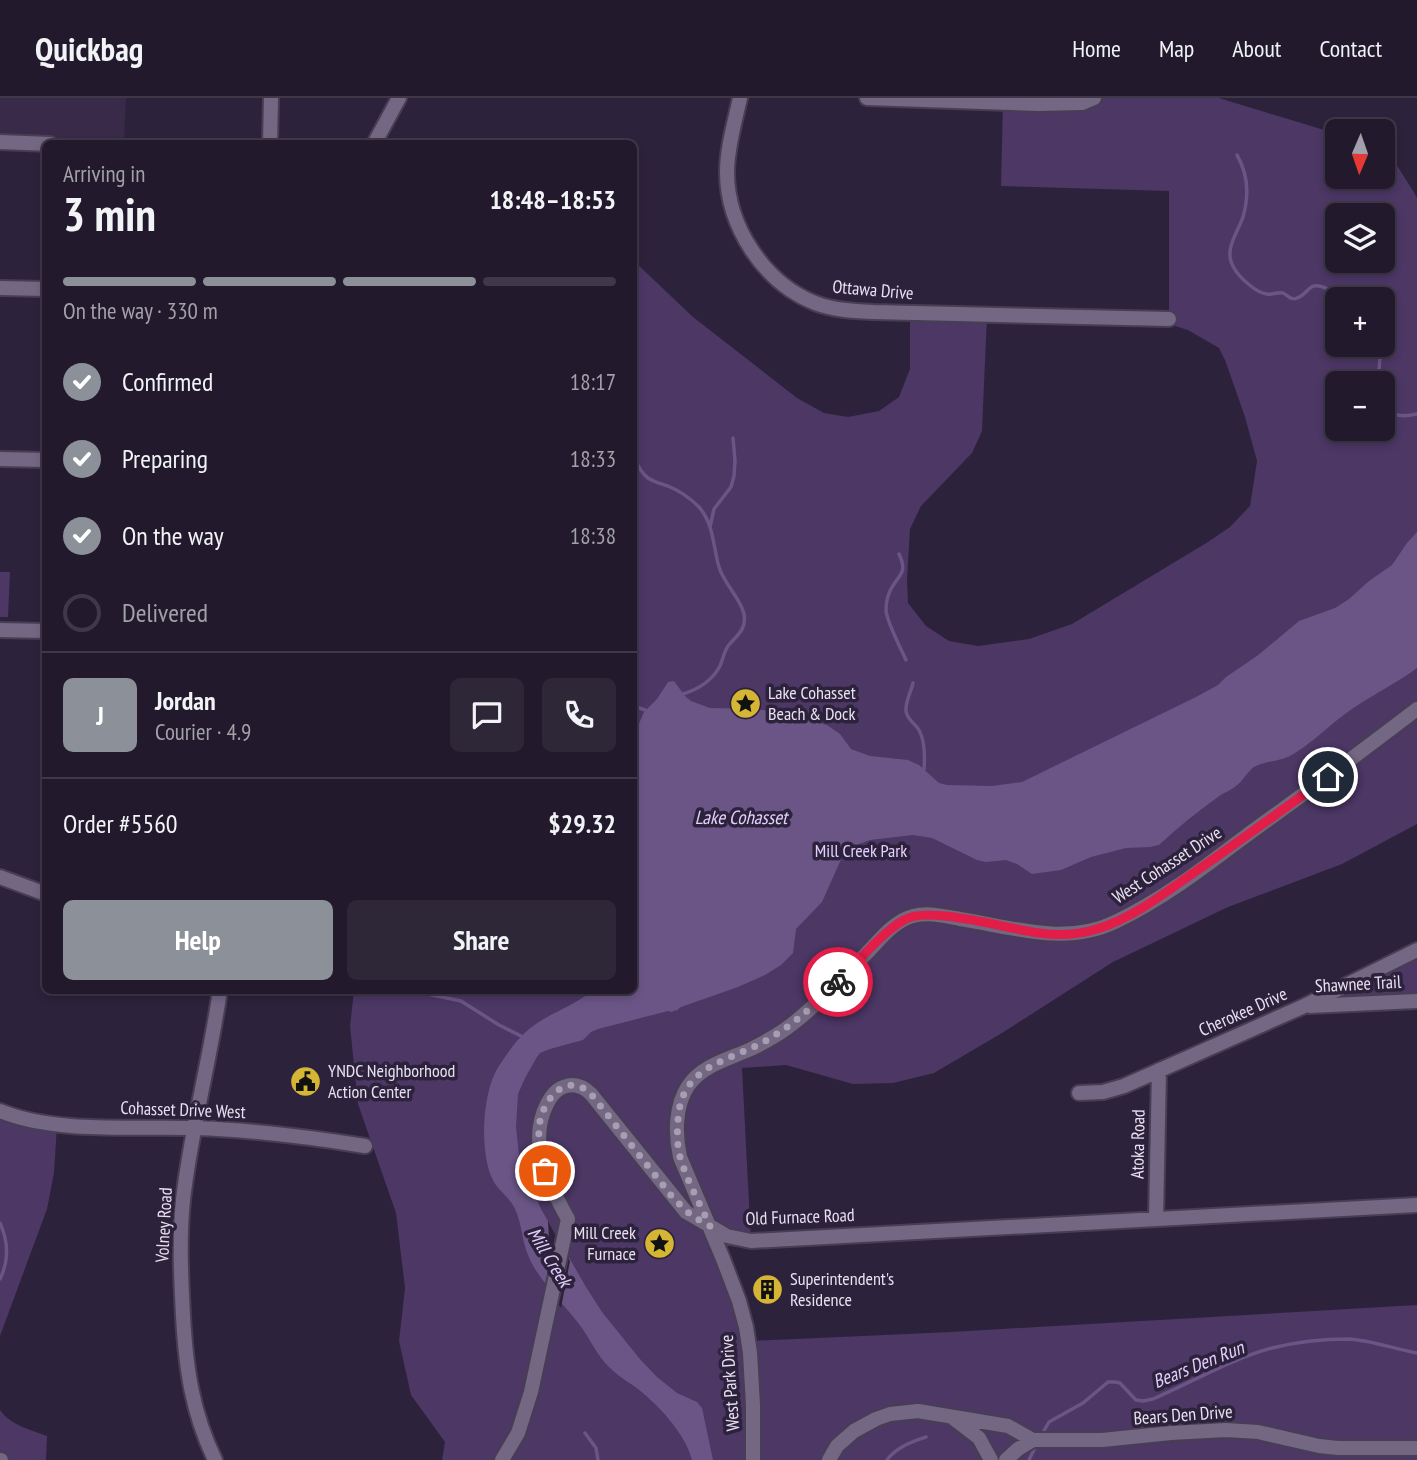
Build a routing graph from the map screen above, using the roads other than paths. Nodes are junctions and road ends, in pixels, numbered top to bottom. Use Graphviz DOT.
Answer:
graph roads {
  1 [pos="271,98"];
  2 [pos="399,98"];
  3 [pos="740,98"];
  4 [pos="867,98"];
  5 [pos="1094,98"];
  6 [pos="270,140"];
  7 [pos="376,140"];
  8 [pos="0,142"];
  9 [pos="42,144"];
  10 [pos="0,288"];
  11 [pos="42,289"];
  12 [pos="1169,319"];
  13 [pos="0,459"];
  14 [pos="42,460"];
  15 [pos="0,630"];
  16 [pos="42,631"];
  17 [pos="1417,709"];
  18 [pos="0,877"];
  19 [pos="42,893"];
  20 [pos="1417,950"];
  21 [pos="219,994"];
  22 [pos="1417,1000"];
  23 [pos="1302,1007"];
  24 [pos="1159,1070"];
  25 [pos="1079,1093"];
  26 [pos="0,1111"];
  27 [pos="194,1128"];
  28 [pos="365,1146"];
  29 [pos="1417,1205"];
  30 [pos="1156,1219"];
  31 [pos="710,1226"];
  32 [pos="952,1418"];
  33 [pos="1034,1440"];
  34 [pos="1417,1448"];
  35 [pos="215,1460"];
  36 [pos="502,1460"];
  37 [pos="753,1460"];
  38 [pos="829,1460"];
  39 [pos="991,1460"];
  40 [pos="1006,1460"];
  1 -- 6 [label="street"];
  2 -- 7 [label="street"];
  3 -- 12 [label="street, Ottawa Drive"];
  4 -- 5 [label="street"];
  8 -- 9 [label="street"];
  10 -- 11 [label="street"];
  13 -- 14 [label="street"];
  15 -- 16 [label="street"];
  17 -- 31 [label="street, West Cohasset Drive"];
  18 -- 19 [label="street"];
  20 -- 23 [label="street, Cherokee Drive"];
  21 -- 27 [label="street, Volney Road"];
  22 -- 23 [label="street, Shawnee Trail"];
  23 -- 24 [label="street, Cherokee Drive"];
  24 -- 25 [label="street, Cherokee Drive"];
  24 -- 30 [label="street, Atoka Road"];
  26 -- 27 [label="street, Cohasset Drive West"];
  27 -- 28 [label="street, Cohasset Drive West"];
  27 -- 35 [label="street, Volney Road"];
  29 -- 30 [label="street, Old Furnace Road"];
  30 -- 31 [label="street, Old Furnace Road"];
  31 -- 36 [label="street, Old Furnace Road"];
  31 -- 37 [label="street, West Park Drive"];
  32 -- 33 [label="street"];
  32 -- 38 [label="street"];
  32 -- 39 [label="street"];
  33 -- 34 [label="street, Bears Den Drive"];
  33 -- 40 [label="street"];
}
